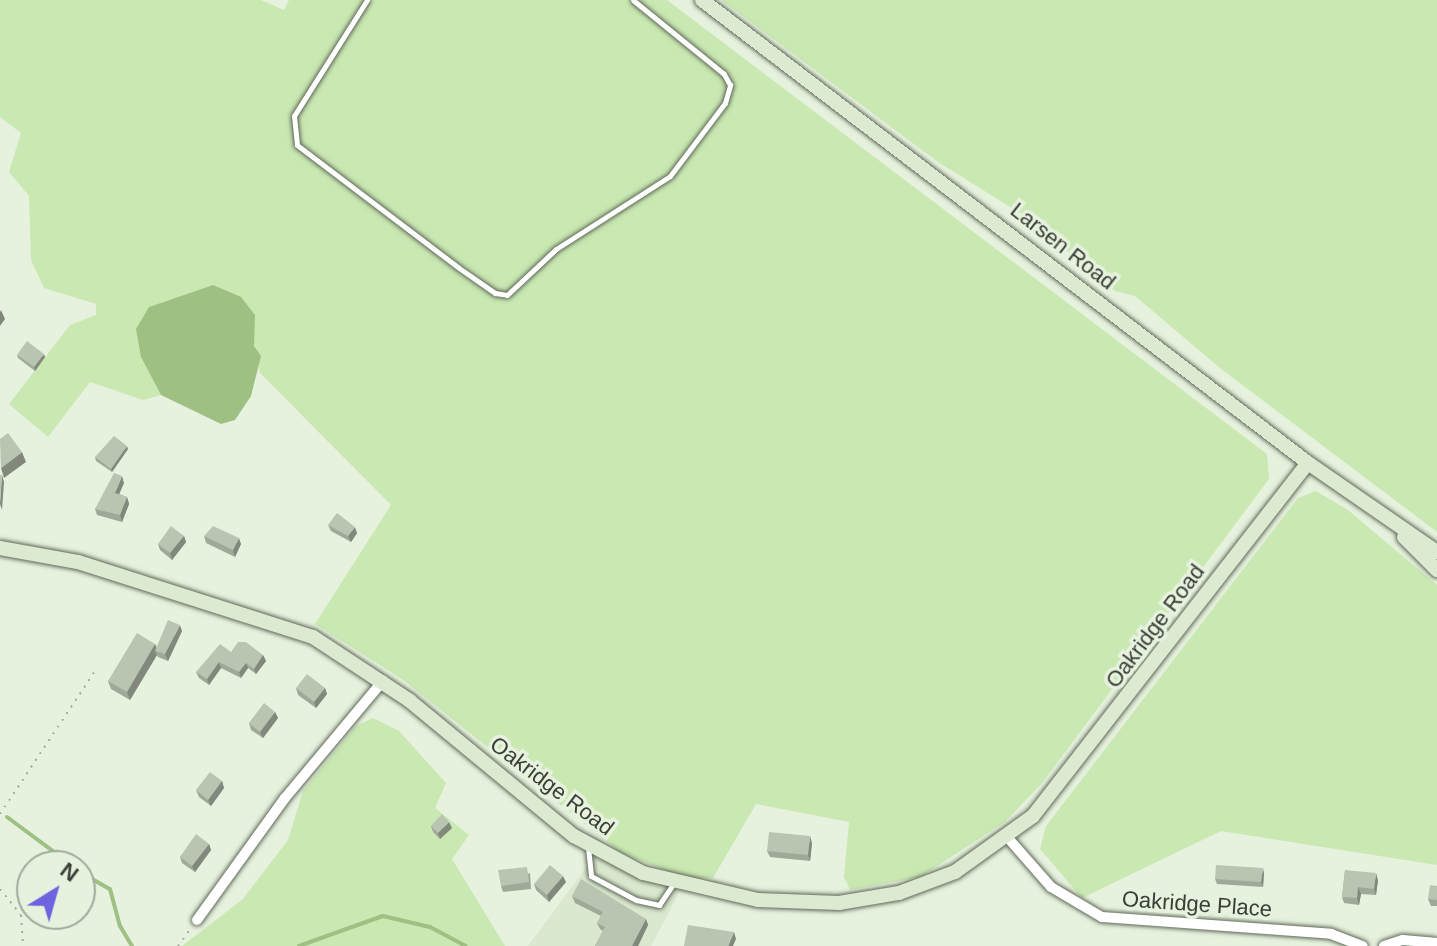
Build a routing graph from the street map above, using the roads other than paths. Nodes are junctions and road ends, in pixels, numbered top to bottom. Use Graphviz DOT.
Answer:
graph roads {
  1 [pos="367,0"];
  2 [pos="633,0"];
  3 [pos="702,0"];
  4 [pos="1308,463"];
  5 [pos="1396,528"];
  6 [pos="0,548"];
  7 [pos="1437,552"];
  8 [pos="1437,570"];
  9 [pos="383,681"];
  10 [pos="1008,838"];
  11 [pos="588,846"];
  12 [pos="674,883"];
  13 [pos="197,920"];
  14 [pos="1435,943"];
  15 [pos="1363,946"];
  16 [pos="1384,946"];
  1 -- 2 [label="lane"];
  3 -- 4 [label="street, Larsen Road"];
  4 -- 5 [label="street, Larsen Road"];
  4 -- 10 [label="street, Oakridge Road"];
  5 -- 7 [label="street"];
  5 -- 8 [label="street"];
  6 -- 9 [label="street, Oakridge Road"];
  9 -- 11 [label="street, Oakridge Road"];
  9 -- 13 [label="street"];
  10 -- 12 [label="street, Oakridge Road"];
  10 -- 15 [label="street, Oakridge Place"];
  11 -- 12 [label="street, Oakridge Road"];
  11 -- 12 [label="lane"];
  14 -- 16 [label="street"];
}
